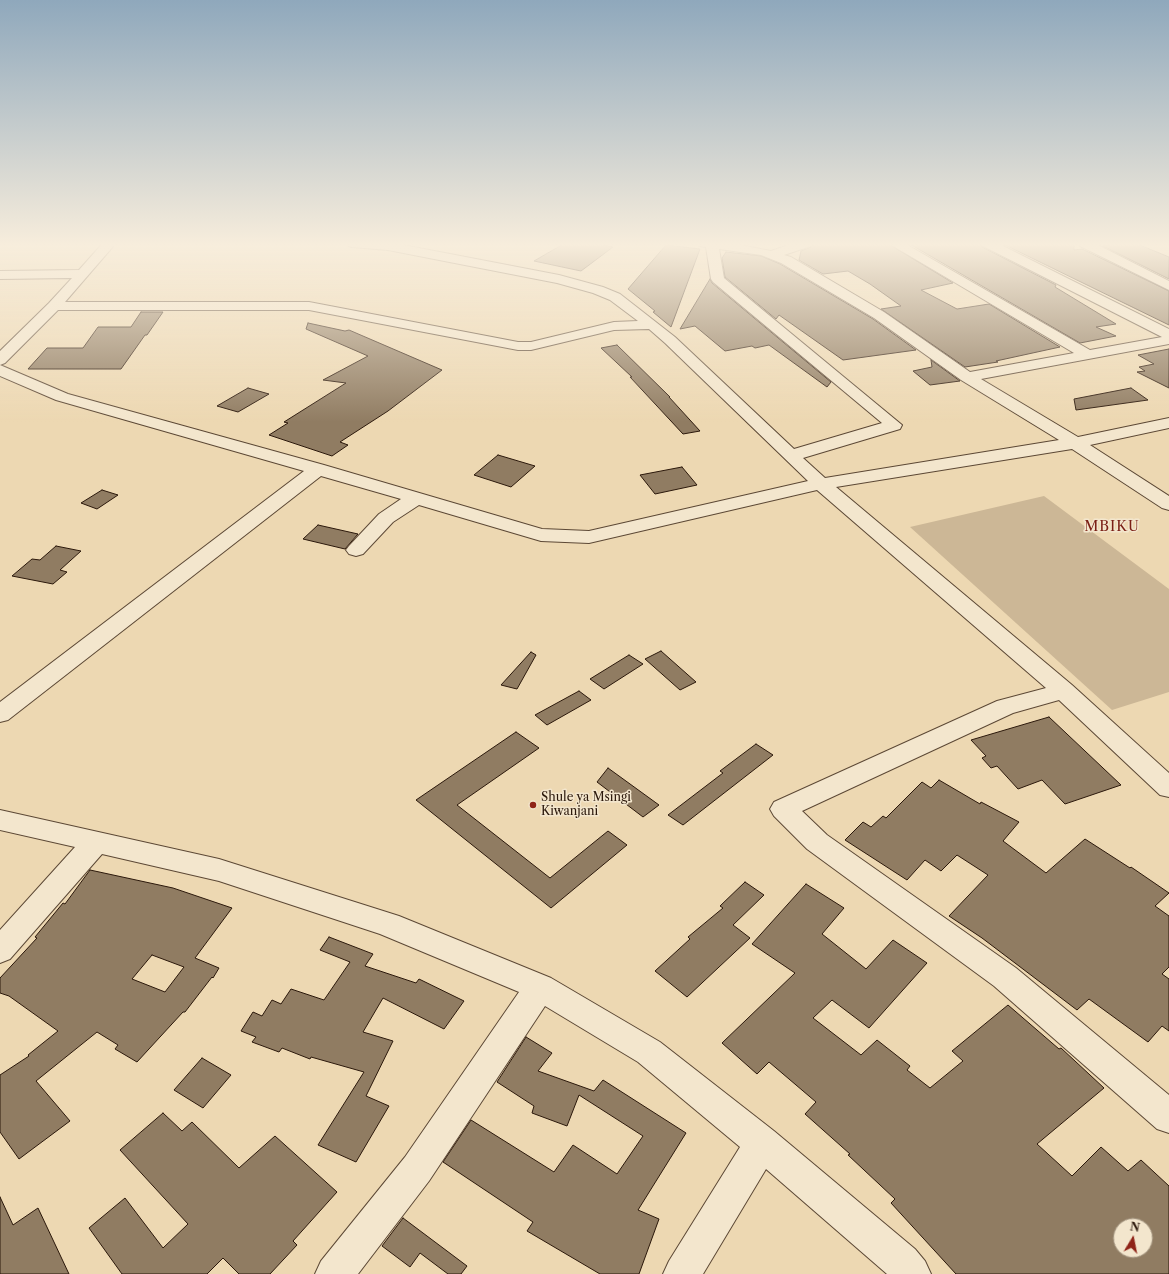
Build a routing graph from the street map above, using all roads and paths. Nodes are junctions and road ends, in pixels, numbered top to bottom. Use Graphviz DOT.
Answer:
graph roads {
  1 [pos="57,302"];
  2 [pos="622,302"];
  3 [pos="746,302"];
  4 [pos="857,302"];
  5 [pos="997,302"];
  6 [pos="1105,302"];
  7 [pos="54,306"];
  8 [pos="652,325"];
  9 [pos="1169,335"];
  10 [pos="1169,340"];
  11 [pos="1088,355"];
  12 [pos="0,360"];
  13 [pos="0,370"];
  14 [pos="967,377"];
  15 [pos="1169,423"];
  16 [pos="1075,442"];
  17 [pos="790,456"];
  18 [pos="318,469"];
  19 [pos="821,484"];
  20 [pos="416,498"];
  21 [pos="1169,504"];
  22 [pos="356,550"];
  23 [pos="1064,691"];
  24 [pos="0,714"];
  25 [pos="1169,788"];
  26 [pos="0,820"];
  27 [pos="96,842"];
  28 [pos="0,950"];
  29 [pos="540,987"];
  30 [pos="1169,1117"];
  31 [pos="762,1142"];
  32 [pos="334,1274"];
  33 [pos="682,1274"];
  34 [pos="912,1274"];
  1 -- 7 [label="street"];
  2 -- 8 [label="street"];
  3 -- 17 [label="street"];
  4 -- 14 [label="street"];
  5 -- 11 [label="street"];
  6 -- 9 [label="street"];
  7 -- 8 [label="street"];
  7 -- 12 [label="street"];
  8 -- 17 [label="street"];
  10 -- 11 [label="street"];
  11 -- 14 [label="street"];
  13 -- 18 [label="street"];
  14 -- 16 [label="street"];
  15 -- 16 [label="street"];
  16 -- 19 [label="street"];
  16 -- 21 [label="street"];
  17 -- 19 [label="street"];
  18 -- 20 [label="street"];
  18 -- 24 [label="street"];
  19 -- 20 [label="street"];
  19 -- 23 [label="street"];
  20 -- 22 [label="street"];
  23 -- 25 [label="street"];
  23 -- 30 [label="street"];
  26 -- 27 [label="street"];
  27 -- 28 [label="street"];
  27 -- 29 [label="street"];
  29 -- 31 [label="street"];
  29 -- 32 [label="street"];
  31 -- 33 [label="street"];
  31 -- 34 [label="street"];
}
